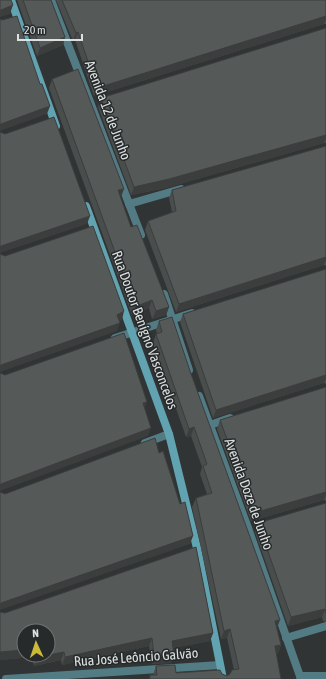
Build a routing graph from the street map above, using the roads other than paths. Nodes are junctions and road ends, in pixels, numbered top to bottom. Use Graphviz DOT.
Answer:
graph roads {
  1 [pos="10,0"];
  2 [pos="51,0"];
  3 [pos="59,132"];
  4 [pos="190,187"];
  5 [pos="83,198"];
  6 [pos="129,204"];
  7 [pos="143,240"];
  8 [pos="160,283"];
  9 [pos="202,310"];
  10 [pos="174,319"];
  11 [pos="133,332"];
  12 [pos="103,342"];
  13 [pos="192,378"];
  14 [pos="197,391"];
  15 [pos="239,416"];
  16 [pos="210,425"];
  17 [pos="169,434"];
  18 [pos="140,445"];
  19 [pos="326,626"];
  20 [pos="286,638"];
  21 [pos="220,665"];
  22 [pos="326,676"];
  23 [pos="300,677"];
  24 [pos="6,679"];
  25 [pos="223,679"];
  1 -- 3 [label="main road"];
  2 -- 6 [label="street, Avenida 12 de Junho"];
  4 -- 6 [label="street"];
  5 -- 11 [label="main road, Rua Doutor Benígno Vasconcelos"];
  6 -- 7 [label="street, Avenida 12 de Junho"];
  8 -- 10 [label="street"];
  9 -- 10 [label="street"];
  10 -- 11 [label="street"];
  10 -- 13 [label="street"];
  11 -- 12 [label="street"];
  11 -- 17 [label="main road, Rua Doutor Benígno Vasconcelos"];
  14 -- 16 [label="street, Avenida Doze de Junho"];
  15 -- 16 [label="street"];
  16 -- 20 [label="street, Avenida Doze de Junho"];
  17 -- 18 [label="street"];
  17 -- 21 [label="main road, Rua Doutor Benígno Vasconcelos"];
  19 -- 20 [label="street"];
  20 -- 23 [label="street, Avenida Doze de Junho"];
  21 -- 24 [label="street, Rua José Leôncio Galvão"];
  21 -- 25 [label="main road, Rua Doutor Benígno Vasconcelos"];
  22 -- 23 [label="street"];
}
